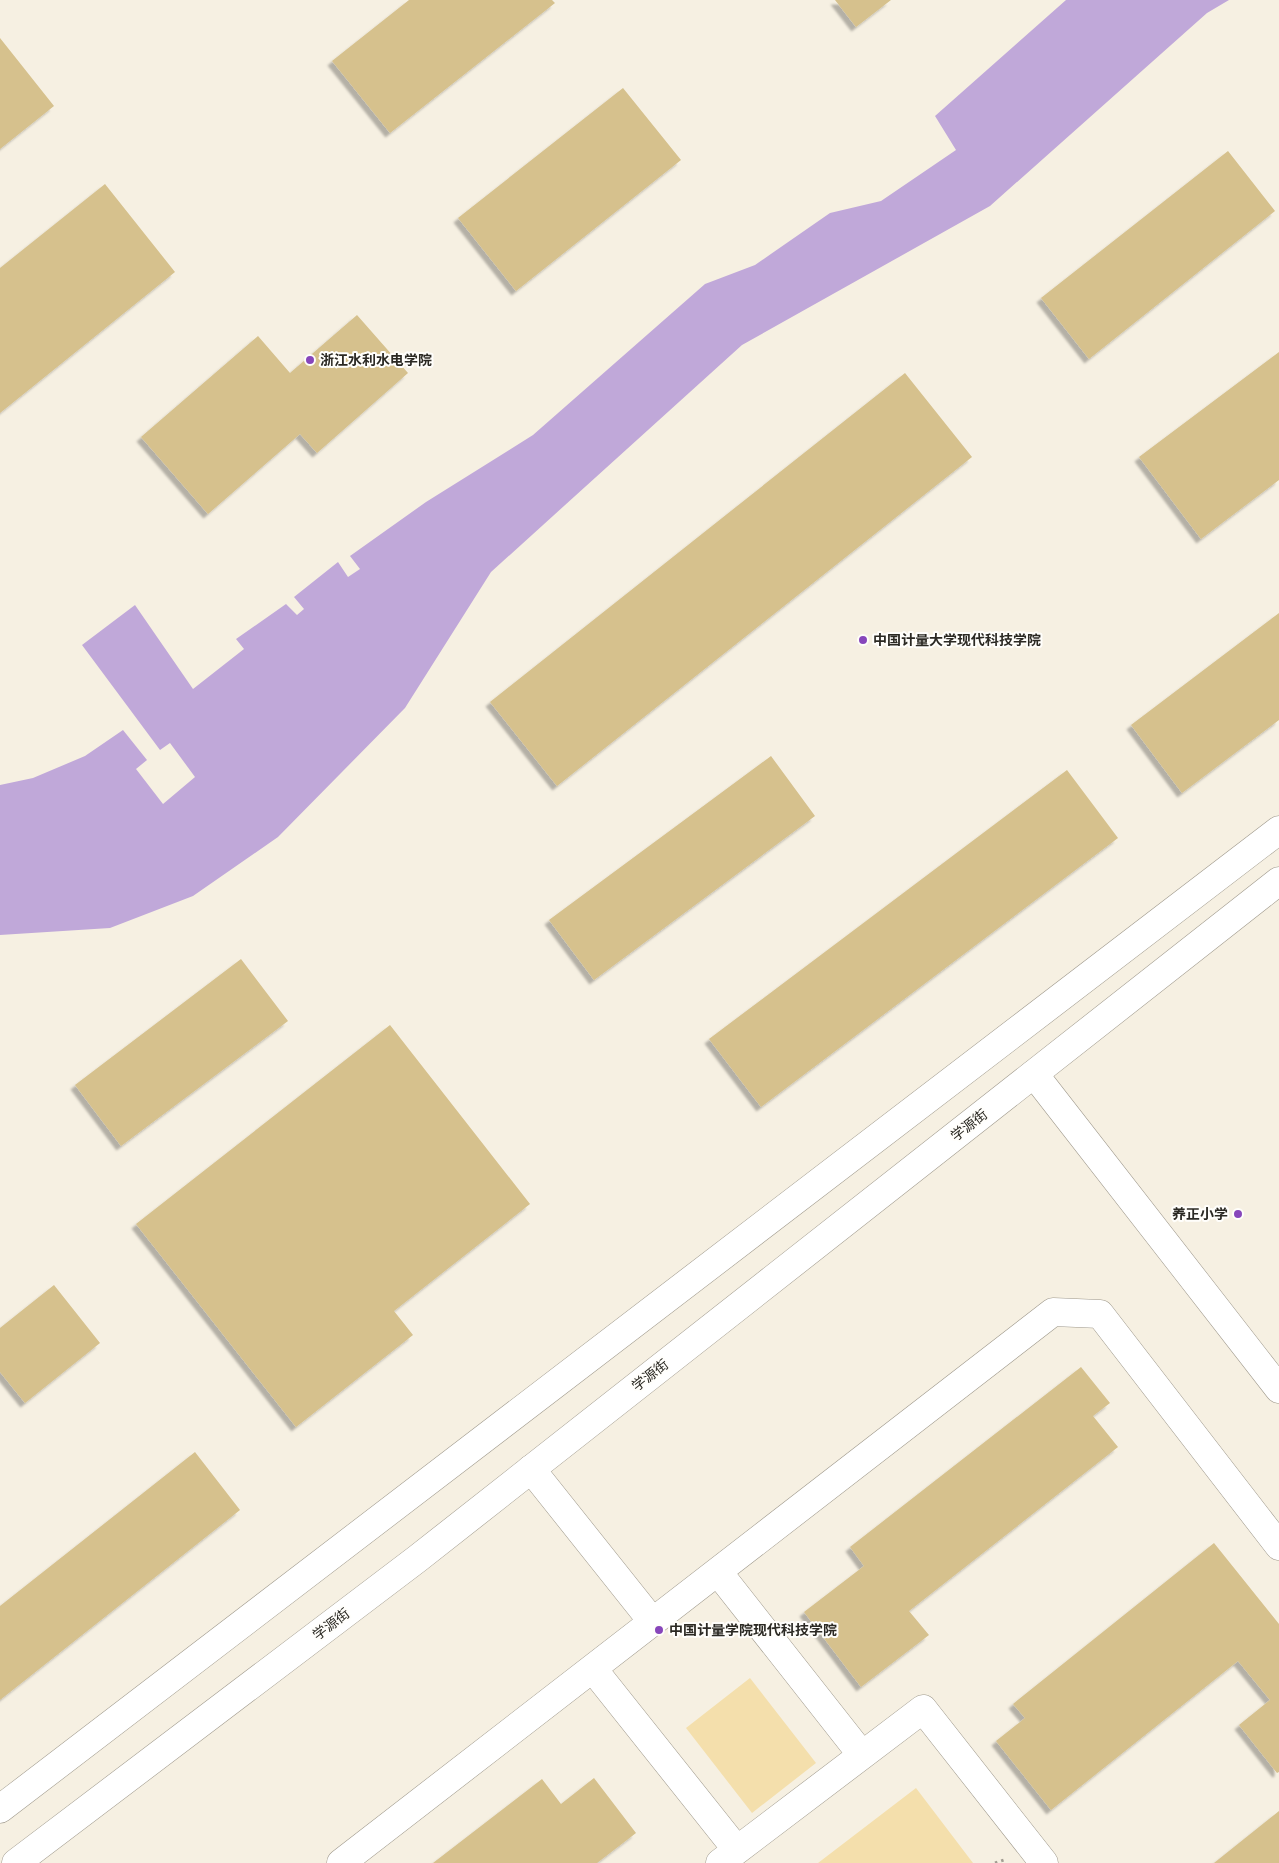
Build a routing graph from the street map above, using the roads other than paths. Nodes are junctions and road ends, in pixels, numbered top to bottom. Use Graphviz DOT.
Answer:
graph roads {
  1 [pos="1279,830"];
  2 [pos="1279,881"];
  3 [pos="1034,1074"];
  4 [pos="1279,1389"];
  5 [pos="531,1469"];
  6 [pos="1279,1546"];
  7 [pos="718,1572"];
  8 [pos="652,1622"];
  9 [pos="593,1669"];
  10 [pos="862,1755"];
  11 [pos="0,1809"];
  12 [pos="729,1856"];
  13 [pos="16,1863"];
  14 [pos="341,1863"];
  15 [pos="1044,1863"];
  1 -- 11 [label="main road"];
  2 -- 3 [label="main road, 学源街"];
  3 -- 4 [label="main road"];
  3 -- 5 [label="main road, 学源街"];
  5 -- 8 [label="main road"];
  5 -- 13 [label="main road, 学源街"];
  6 -- 7 [label="main road"];
  7 -- 8 [label="main road"];
  7 -- 10 [label="main road"];
  8 -- 9 [label="main road"];
  9 -- 12 [label="main road"];
  9 -- 14 [label="main road"];
  10 -- 12 [label="main road"];
  10 -- 15 [label="main road"];
}
